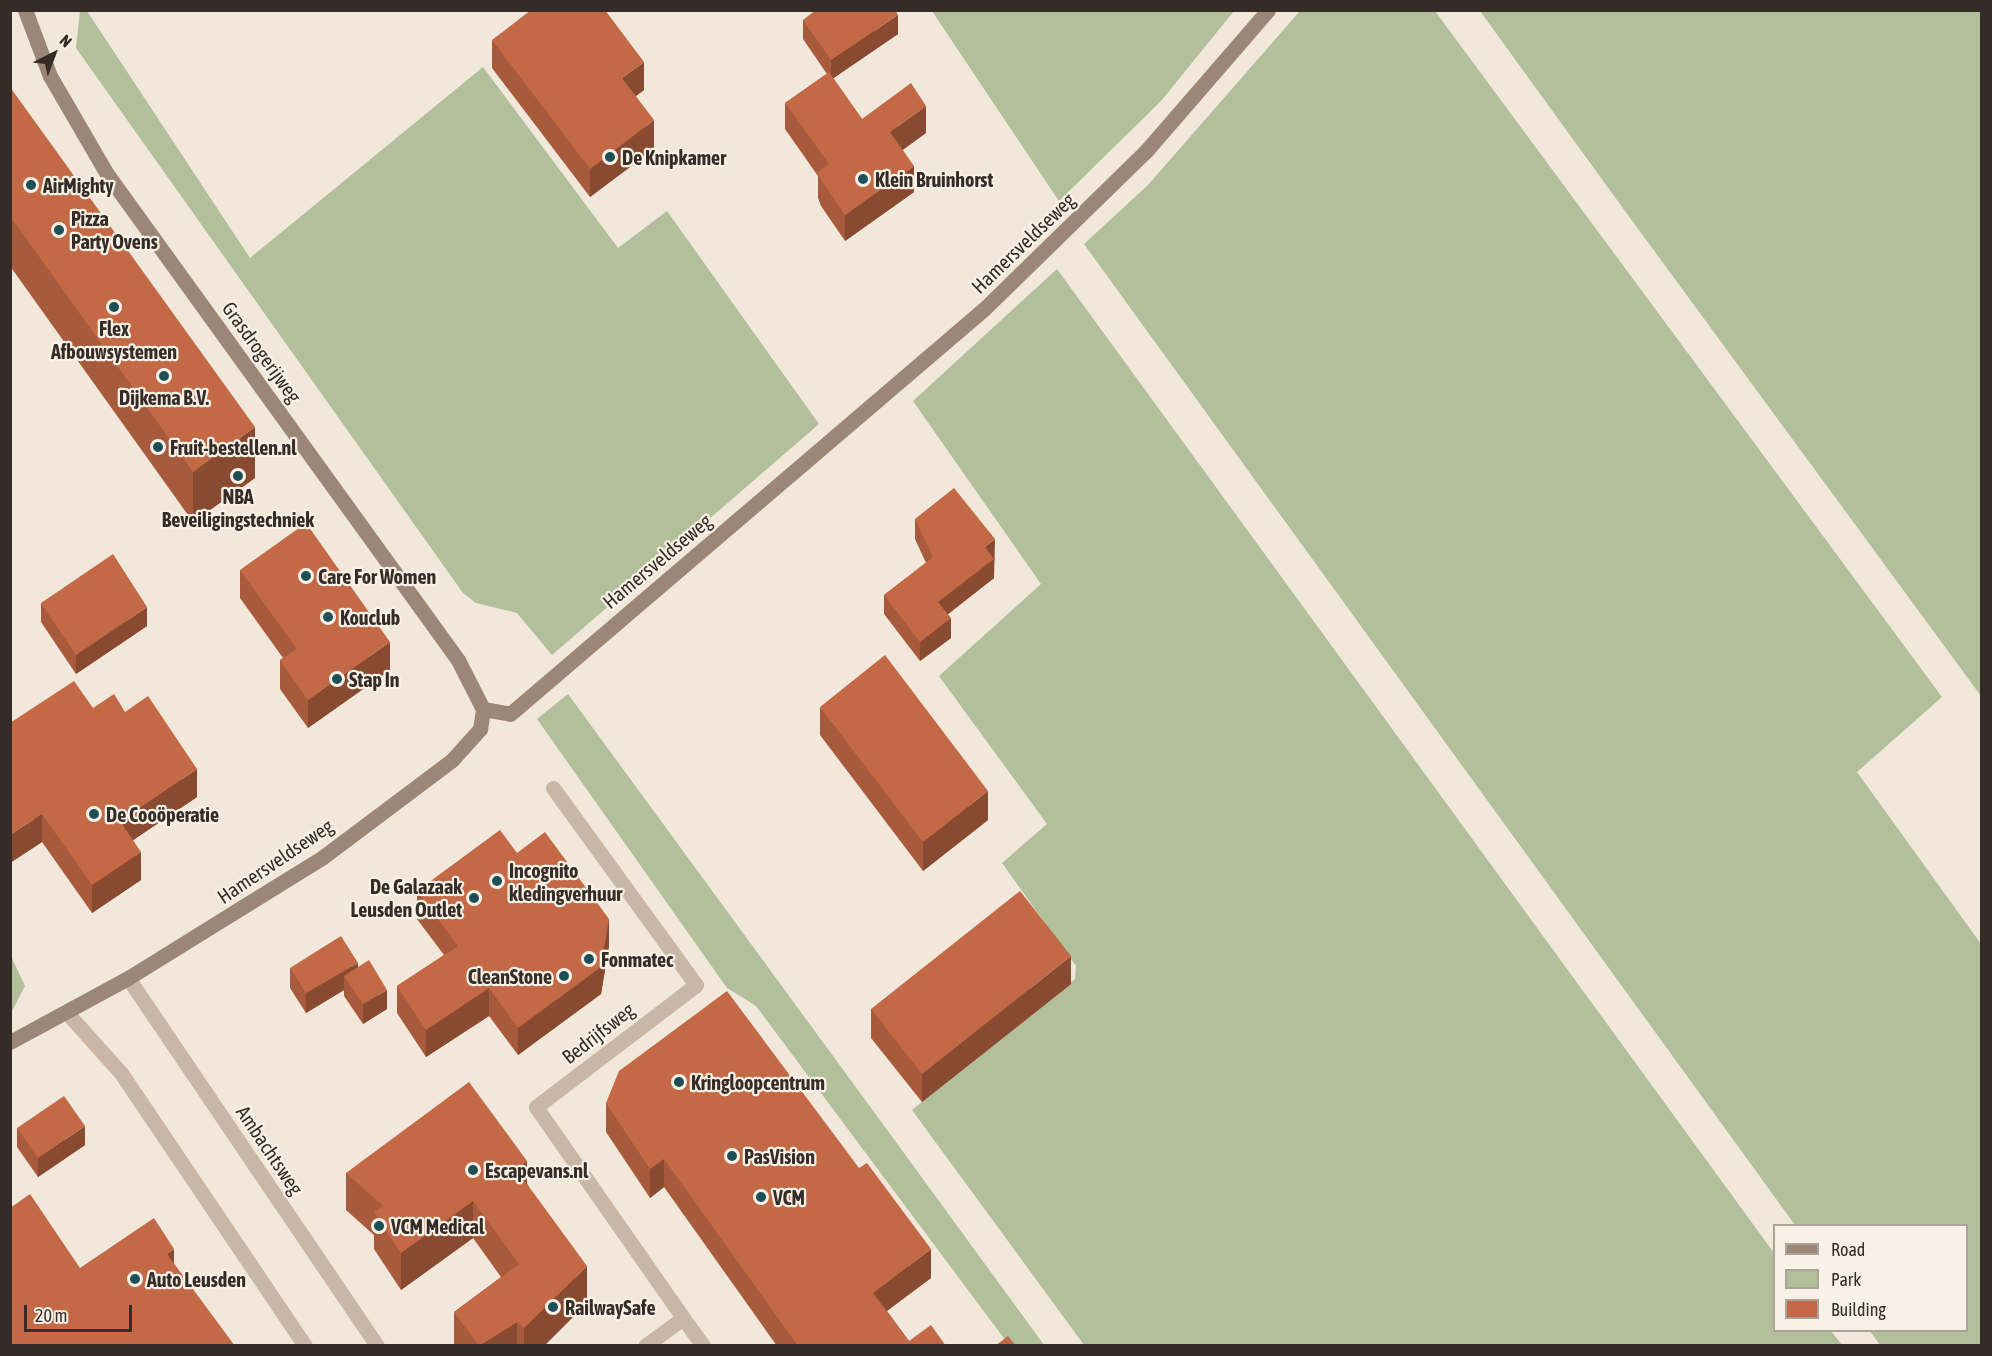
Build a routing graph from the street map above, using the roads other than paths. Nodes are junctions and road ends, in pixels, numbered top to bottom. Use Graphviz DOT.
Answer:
graph roads {
  1 [pos="25,10"];
  2 [pos="1268,10"];
  3 [pos="483,709"];
  4 [pos="553,788"];
  5 [pos="128,978"];
  6 [pos="68,1014"];
  7 [pos="10,1042"];
  8 [pos="683,1318"];
  9 [pos="305,1346"];
  10 [pos="377,1346"];
  11 [pos="645,1346"];
  12 [pos="703,1346"];
  1 -- 3 [label="street, Grasdrogerijweg"];
  2 -- 3 [label="street, Hamersveldseweg"];
  3 -- 5 [label="street, Hamersveldseweg"];
  4 -- 8 [label="street, Bedrijfsweg"];
  5 -- 6 [label="street, Hamersveldseweg"];
  5 -- 10 [label="street, Ambachtsweg"];
  6 -- 7 [label="street, Hamersveldseweg"];
  6 -- 9 [label="street"];
  8 -- 11 [label="street"];
  8 -- 12 [label="street, Bedrijfsweg"];
}
